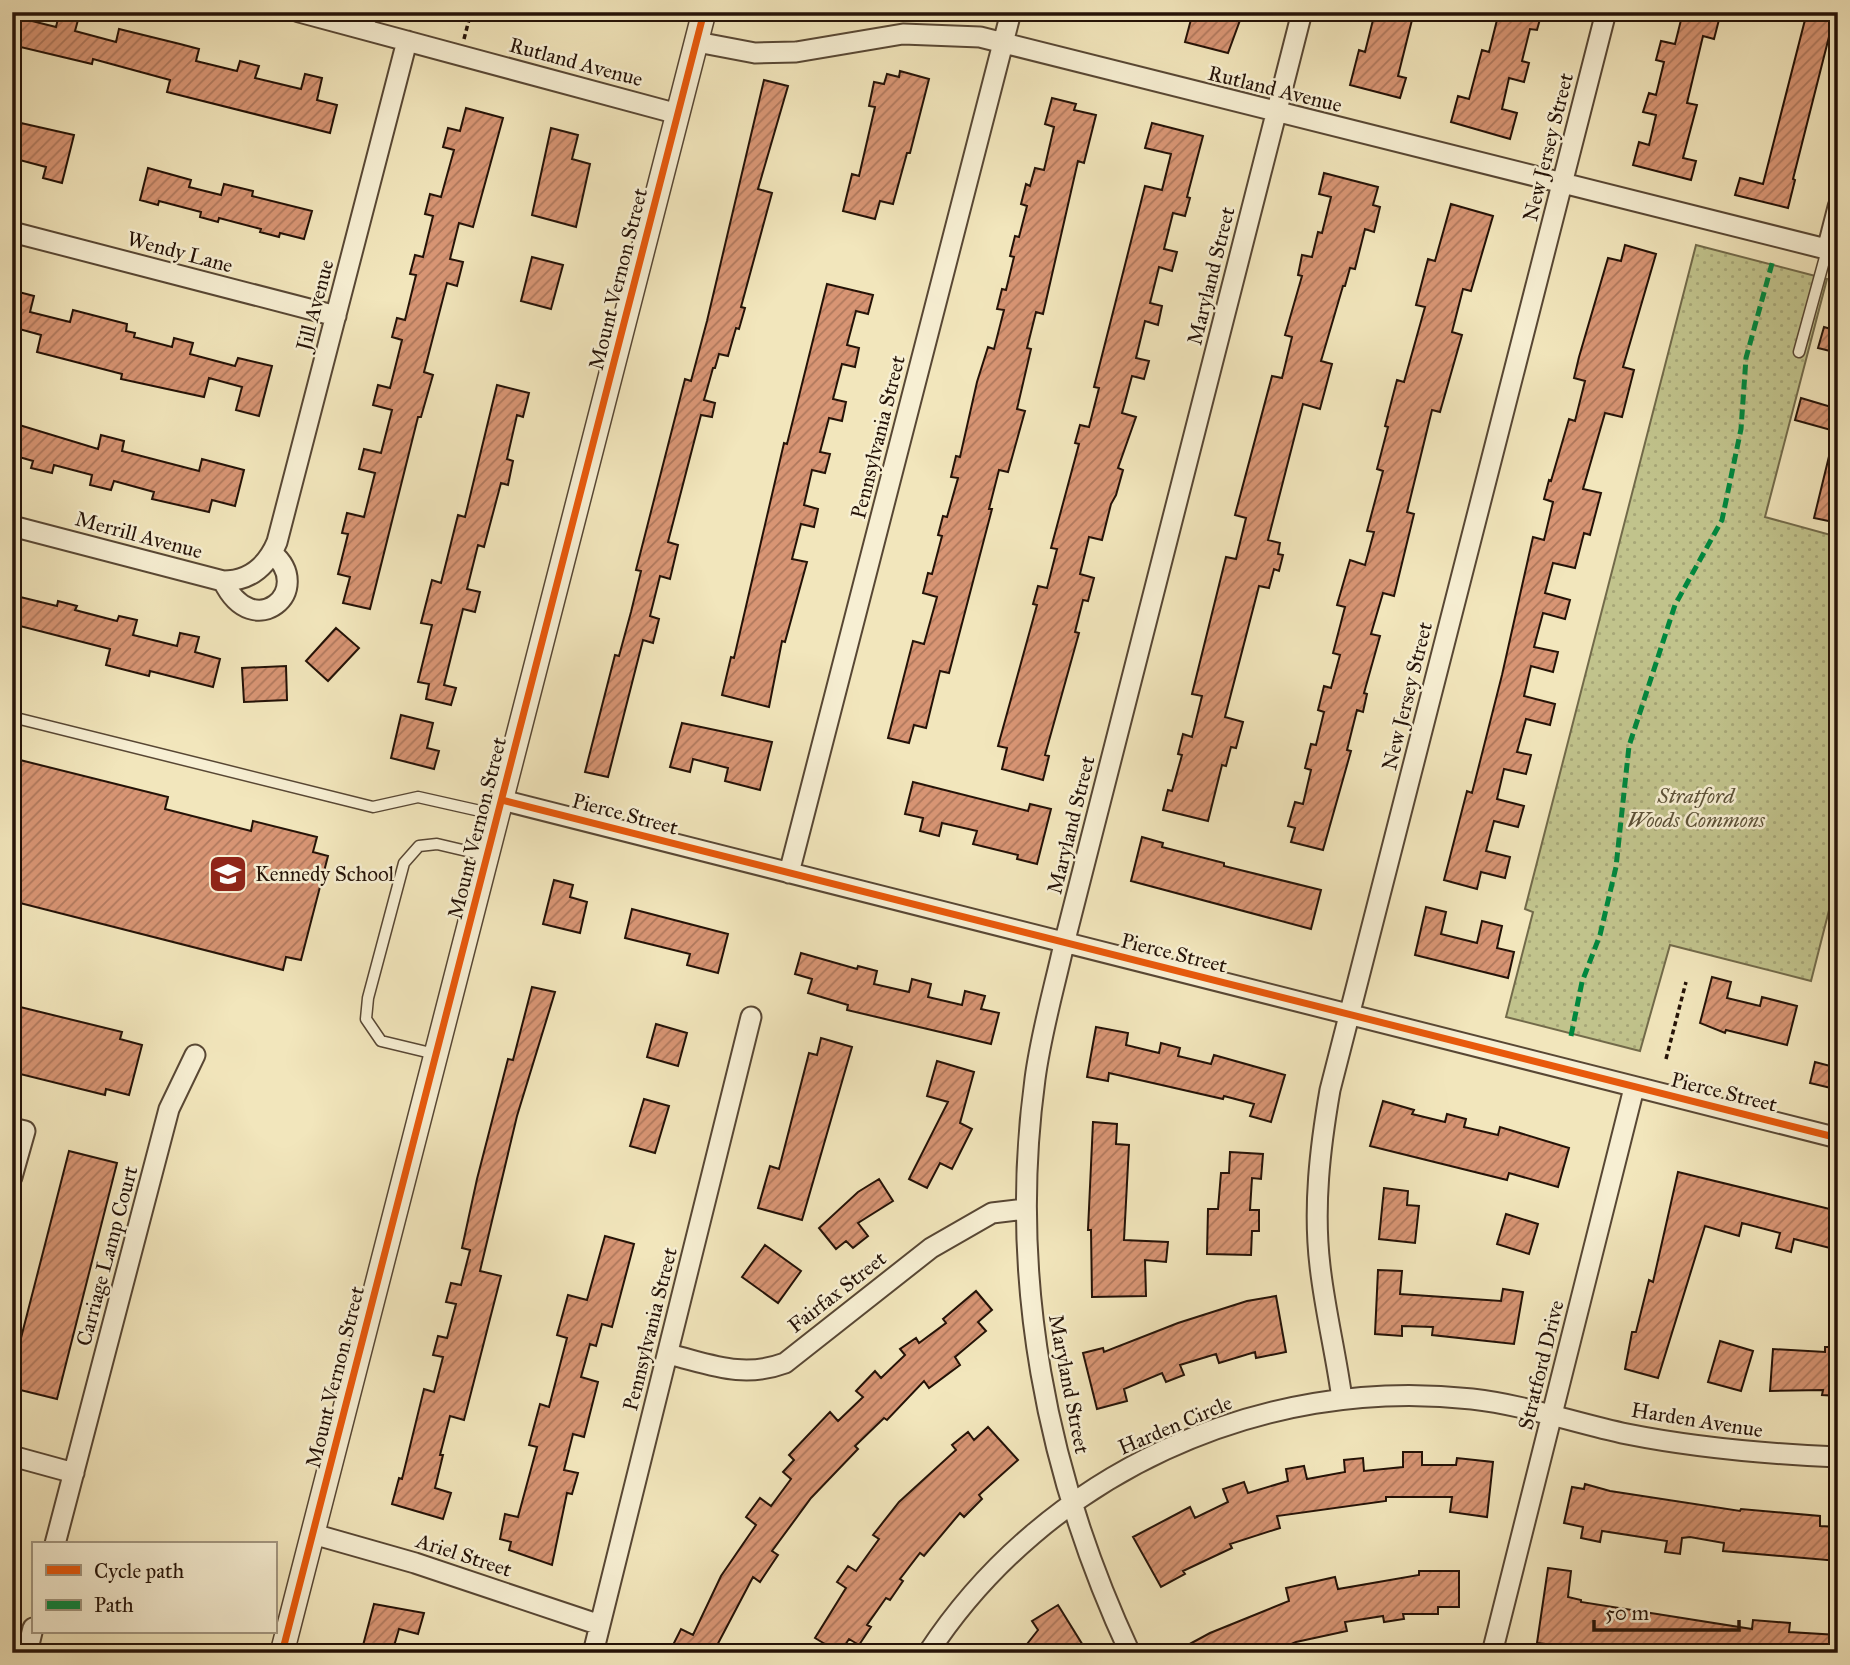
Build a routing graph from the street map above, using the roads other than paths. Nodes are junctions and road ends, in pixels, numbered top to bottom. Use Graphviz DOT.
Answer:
graph roads {
  1 [pos="299,12"];
  2 [pos="704,12"];
  3 [pos="1011,12"];
  4 [pos="1302,12"];
  5 [pos="1606,12"];
  6 [pos="370,21"];
  7 [pos="407,41"];
  8 [pos="696,42"];
  9 [pos="1003,42"];
  10 [pos="1276,113"];
  11 [pos="678,114"];
  12 [pos="1562,185"];
  13 [pos="1838,207"];
  14 [pos="12,232"];
  15 [pos="1832,251"];
  16 [pos="335,316"];
  17 [pos="1799,352"];
  18 [pos="12,526"];
  19 [pos="272,553"];
  20 [pos="253,574"];
  21 [pos="223,581"];
  22 [pos="12,717"];
  23 [pos="500,808"];
  24 [pos="488,856"];
  25 [pos="789,873"];
  26 [pos="1064,944"];
  27 [pos="1349,1015"];
  28 [pos="751,1017"];
  29 [pos="437,1054"];
  30 [pos="195,1055"];
  31 [pos="1634,1088"];
  32 [pos="12,1128"];
  33 [pos="1838,1138"];
  34 [pos="12,1177"];
  35 [pos="1025,1209"];
  36 [pos="668,1354"];
  37 [pos="1342,1399"];
  38 [pos="1552,1415"];
  39 [pos="12,1457"];
  40 [pos="1838,1457"];
  41 [pos="74,1473"];
  42 [pos="1072,1503"];
  43 [pos="313,1534"];
  44 [pos="56,1542"];
  45 [pos="600,1625"];
  46 [pos="32,1632"];
  47 [pos="27,1653"];
  48 [pos="282,1653"];
  49 [pos="593,1653"];
  50 [pos="928,1653"];
  51 [pos="1130,1653"];
  52 [pos="1492,1653"];
  1 -- 6 [label="street, Rutland Avenue"];
  2 -- 8 [label="street, Mount Vernon Street"];
  3 -- 9 [label="street, Pennsylvania Street"];
  4 -- 10 [label="street, Maryland Street"];
  5 -- 12 [label="street, New Jersey Street"];
  6 -- 7 [label="street, Rutland Avenue"];
  7 -- 11 [label="street, Rutland Avenue"];
  7 -- 16 [label="street, Jill Avenue"];
  8 -- 9 [label="street, Rutland Avenue"];
  8 -- 11 [label="street, Mount Vernon Street"];
  9 -- 10 [label="street, Rutland Avenue"];
  9 -- 25 [label="street, Pennsylvania Street"];
  10 -- 12 [label="street, Rutland Avenue"];
  10 -- 26 [label="street, Maryland Street"];
  11 -- 23 [label="street, Mount Vernon Street"];
  12 -- 15 [label="street, Rutland Avenue"];
  12 -- 27 [label="street, New Jersey Street"];
  13 -- 15 [label="street"];
  14 -- 16 [label="street, Wendy Lane"];
  15 -- 17 [label="lane"];
  16 -- 19 [label="street, Jill Avenue"];
  18 -- 21 [label="street, Merrill Avenue"];
  19 -- 20 [label="street, Jill Avenue"];
  19 -- 21 [label="street"];
  20 -- 21 [label="street, Merrill Avenue"];
  22 -- 23 [label="lane"];
  23 -- 24 [label="street, Mount Vernon Street"];
  23 -- 25 [label="street, Pierce Street"];
  24 -- 29 [label="street, Mount Vernon Street"];
  24 -- 29 [label="lane"];
  25 -- 26 [label="street, Pierce Street"];
  26 -- 27 [label="street, Pierce Street"];
  26 -- 35 [label="street, Maryland Street"];
  27 -- 31 [label="street, Pierce Street"];
  27 -- 37 [label="street, New Jersey Street"];
  28 -- 36 [label="street, Pennsylvania Street"];
  29 -- 43 [label="street, Mount Vernon Street"];
  30 -- 41 [label="street, Carriage Lamp Court"];
  31 -- 33 [label="street, Pierce Street"];
  31 -- 38 [label="street, Stratford Drive"];
  32 -- 34 [label="street"];
  35 -- 36 [label="street, Fairfax Street"];
  35 -- 42 [label="street, Maryland Street"];
  36 -- 45 [label="street, Pennsylvania Street"];
  37 -- 38 [label="street, Harden Circle"];
  37 -- 42 [label="street, Harden Circle"];
  38 -- 40 [label="street, Harden Avenue"];
  38 -- 52 [label="street, Stratford Drive"];
  39 -- 41 [label="street"];
  41 -- 44 [label="street, Carriage Lamp Court"];
  42 -- 50 [label="street, Harden Circle"];
  42 -- 51 [label="street, Maryland Street"];
  43 -- 45 [label="street, Ariel Street"];
  43 -- 48 [label="street, Mount Vernon Street"];
  45 -- 49 [label="street, Pennsylvania Street"];
  46 -- 47 [label="street"];
}
